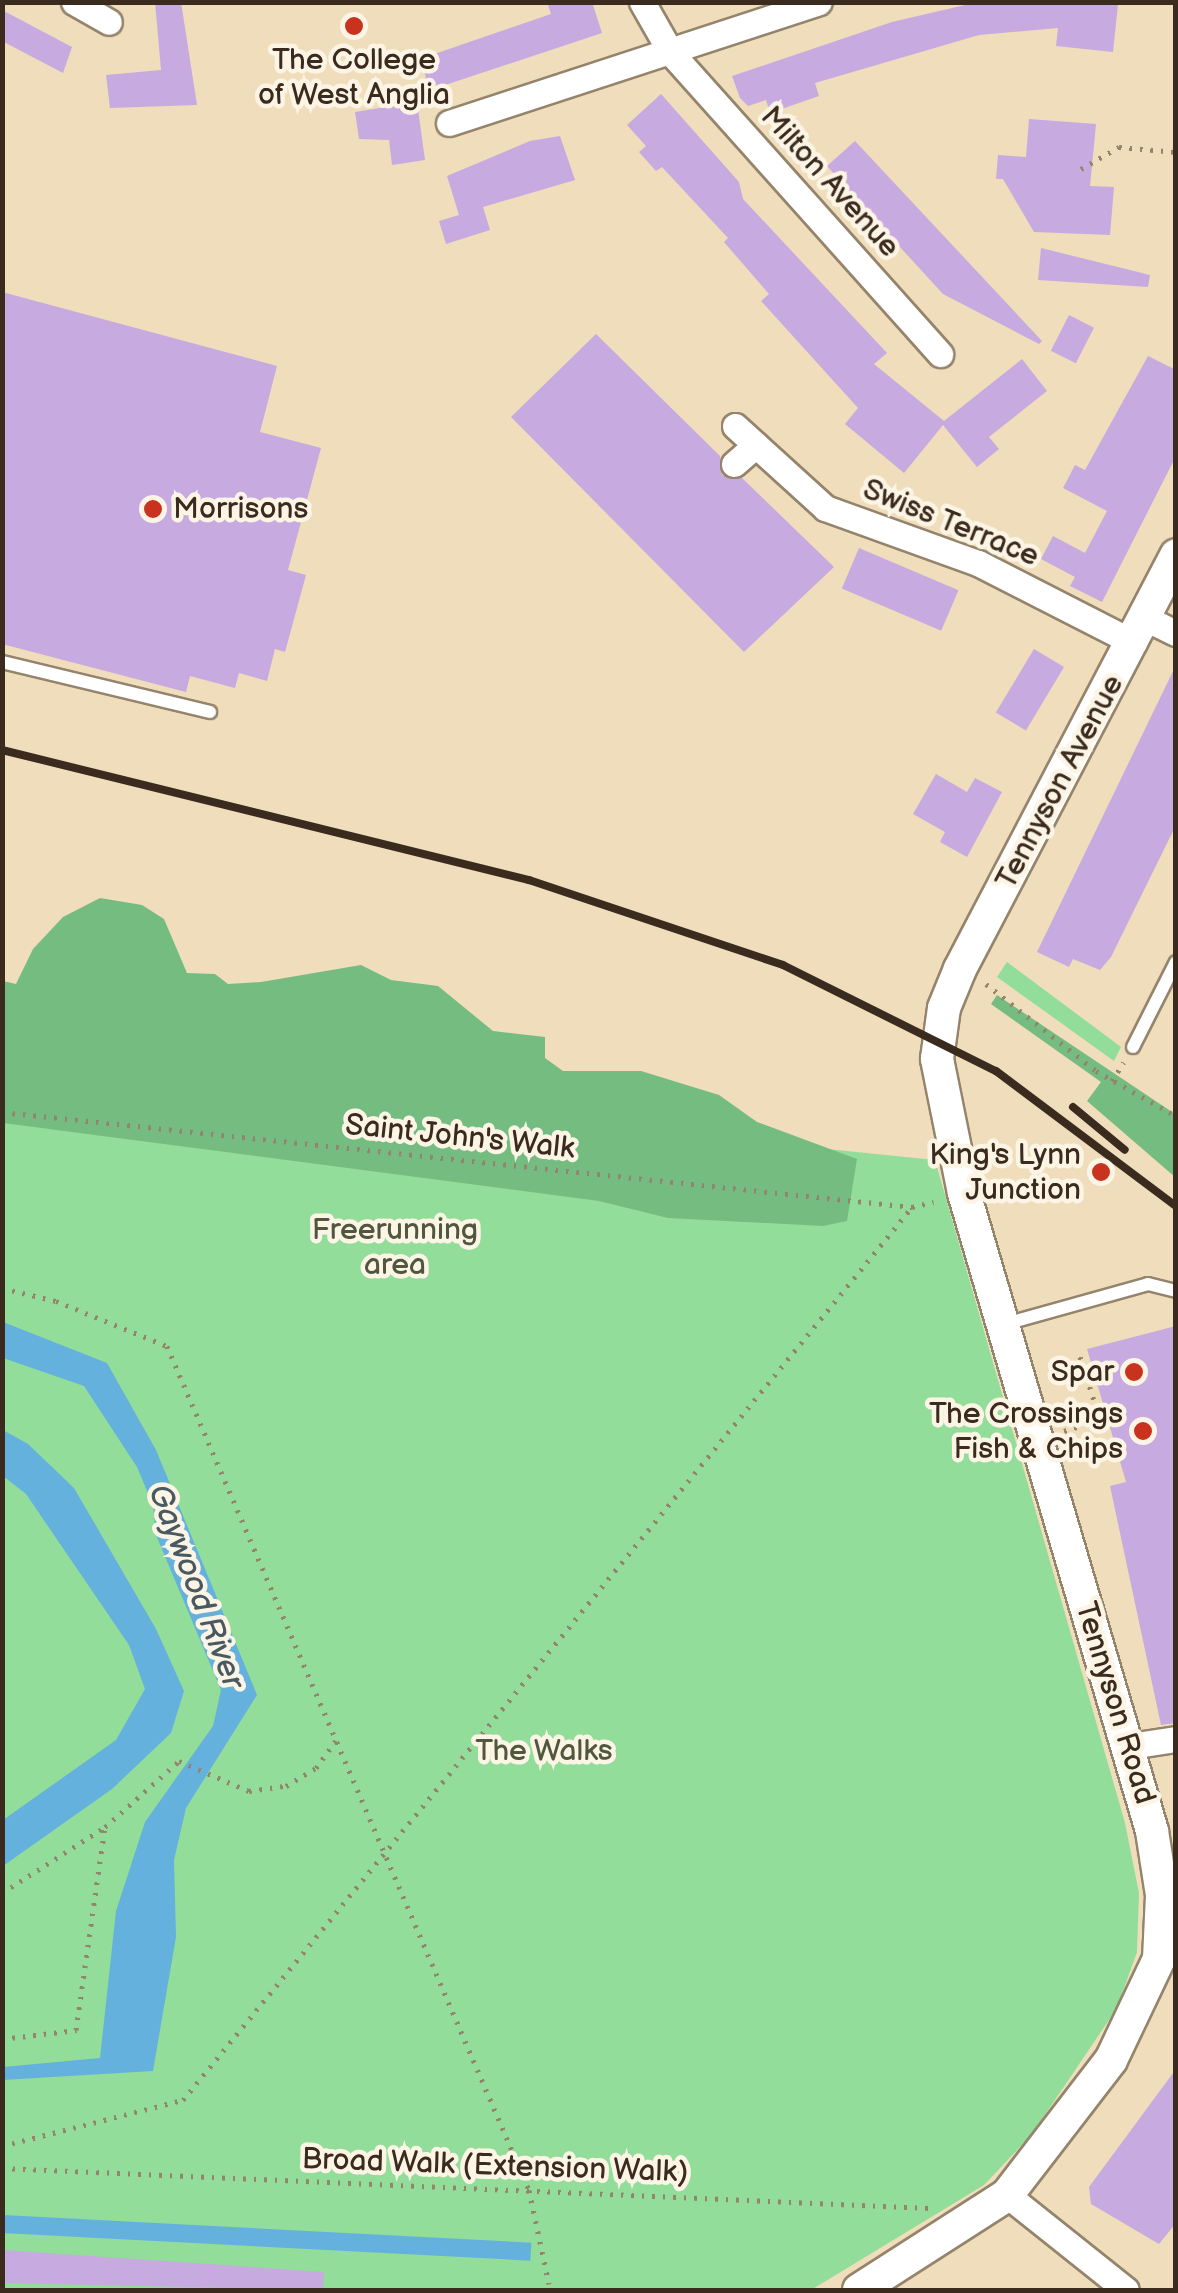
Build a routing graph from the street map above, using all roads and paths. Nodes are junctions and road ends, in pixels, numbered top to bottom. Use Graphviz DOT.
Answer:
graph roads {
  1 [pos="74,2"];
  2 [pos="642,2"];
  3 [pos="819,2"];
  4 [pos="109,22"];
  5 [pos="671,53"];
  6 [pos="449,124"];
  7 [pos="1176,152"];
  8 [pos="1081,169"];
  9 [pos="940,354"];
  10 [pos="735,426"];
  11 [pos="756,445"];
  12 [pos="734,464"];
  13 [pos="1176,555"];
  14 [pos="1140,630"];
  15 [pos="1176,633"];
  16 [pos="2,662"];
  17 [pos="210,712"];
  18 [pos="1176,962"];
  19 [pos="980,979"];
  20 [pos="944,1008"];
  21 [pos="1134,1048"];
  22 [pos="2,1112"];
  23 [pos="1176,1116"];
  24 [pos="2,1288"];
  25 [pos="1176,1291"];
  26 [pos="1002,1324"];
  27 [pos="1078,1351"];
  28 [pos="1037,1439"];
  29 [pos="336,1739"];
  30 [pos="1176,1739"];
  31 [pos="1130,1746"];
  32 [pos="105,1827"];
  33 [pos="384,1854"];
  34 [pos="2,1893"];
  35 [pos="1168,1959"];
  36 [pos="2,2039"];
  37 [pos="2,2146"];
  38 [pos="2,2168"];
  39 [pos="529,2190"];
  40 [pos="997,2203"];
  41 [pos="550,2284"];
  42 [pos="1117,2288"];
  43 [pos="859,2290"];
  1 -- 4 [label="street"];
  2 -- 5 [label="street, Milton Avenue"];
  3 -- 5 [label="street"];
  5 -- 6 [label="street"];
  5 -- 9 [label="street, Milton Avenue"];
  7 -- 8 [label="path"];
  10 -- 11 [label="street, Swiss Terrace"];
  11 -- 12 [label="street"];
  11 -- 14 [label="street, Swiss Terrace"];
  13 -- 14 [label="main road, Tennyson Avenue"];
  14 -- 15 [label="street, Swiss Terrace"];
  14 -- 20 [label="main road, Tennyson Avenue"];
  16 -- 17 [label="lane"];
  18 -- 21 [label="lane"];
  19 -- 23 [label="path"];
  20 -- 26 [label="main road, Tennyson Road"];
  22 -- 33 [label="path, Saint John's Walk"];
  24 -- 29 [label="path"];
  25 -- 26 [label="lane"];
  26 -- 28 [label="main road, Tennyson Road"];
  27 -- 28 [label="path"];
  28 -- 31 [label="main road, Tennyson Road"];
  29 -- 32 [label="path"];
  29 -- 33 [label="path"];
  30 -- 31 [label="street"];
  31 -- 35 [label="main road, Tennyson Road"];
  32 -- 34 [label="path"];
  32 -- 36 [label="path"];
  33 -- 37 [label="path"];
  33 -- 39 [label="path"];
  35 -- 40 [label="main road, Tennyson Road"];
  38 -- 39 [label="path, Broad Walk (Extension Walk)"];
  39 -- 40 [label="path, Broad Walk (Extension Walk)"];
  39 -- 41 [label="path"];
  40 -- 42 [label="street"];
  40 -- 43 [label="main road, Tennyson Road"];
}
